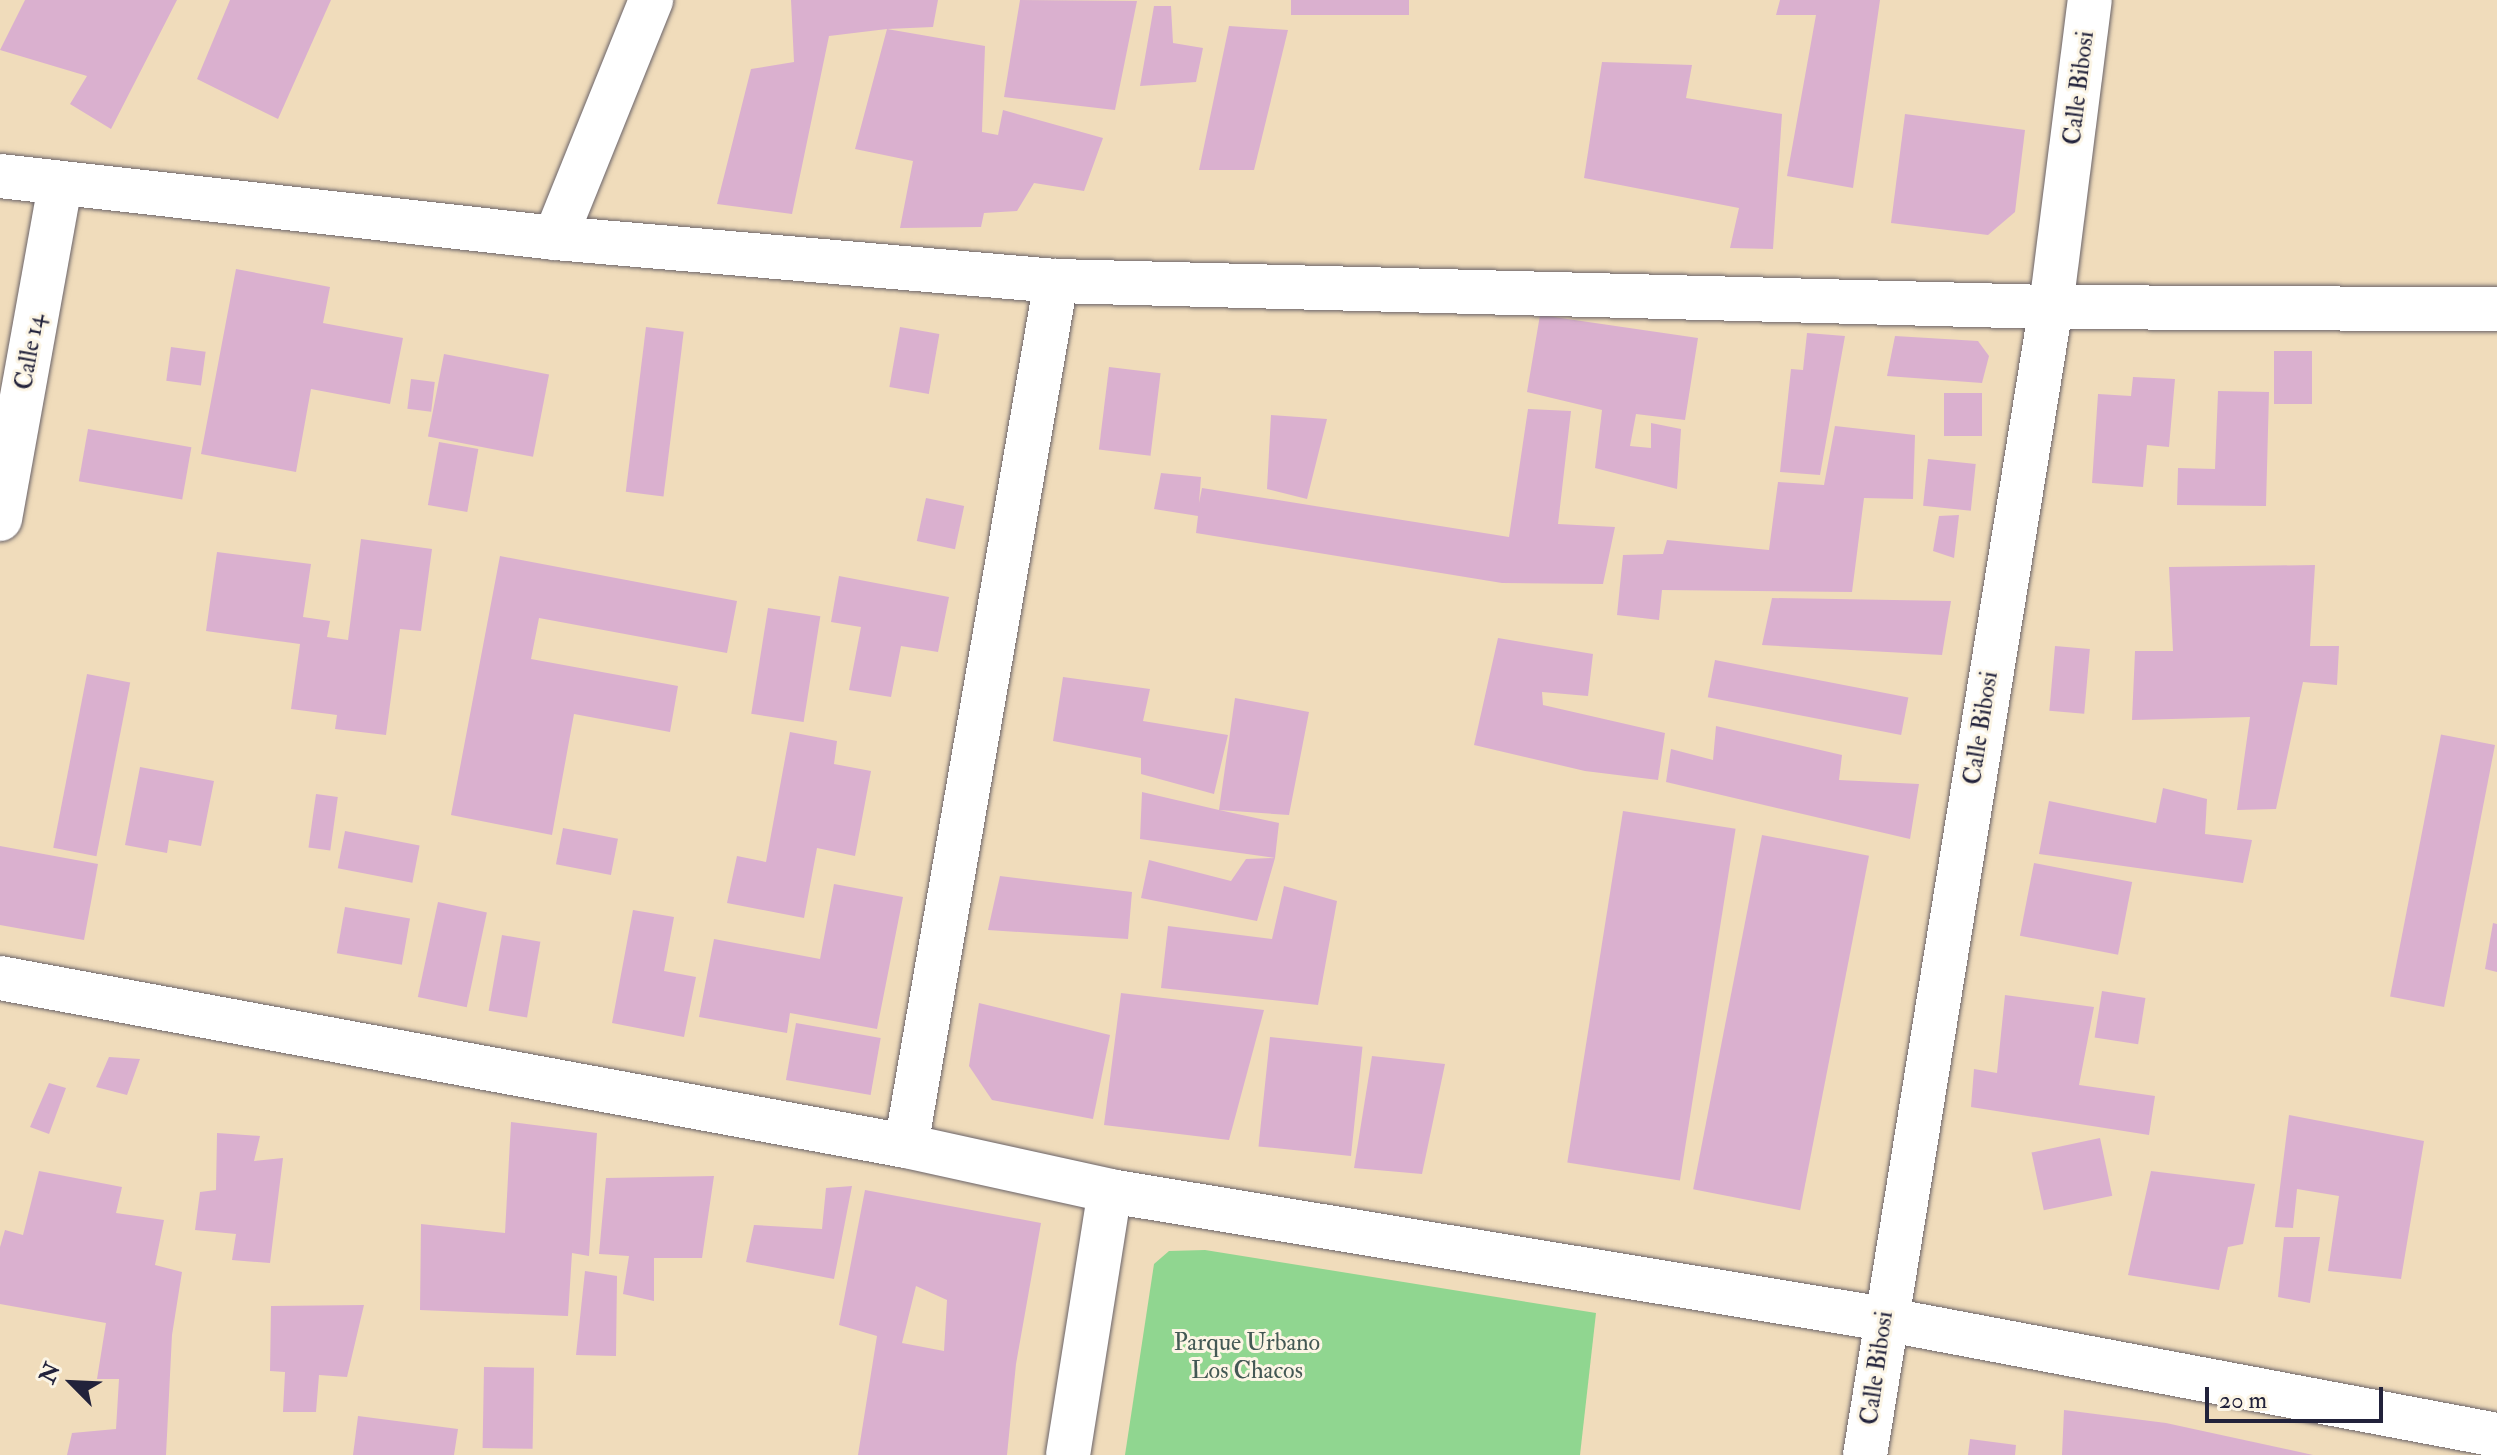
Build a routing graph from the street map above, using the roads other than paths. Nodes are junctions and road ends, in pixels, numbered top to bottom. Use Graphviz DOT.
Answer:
graph roads {
  1 [pos="651,0"];
  2 [pos="2090,0"];
  3 [pos="0,176"];
  4 [pos="60,184"];
  5 [pos="555,238"];
  6 [pos="1056,281"];
  7 [pos="2051,307"];
  8 [pos="2497,309"];
  9 [pos="0,519"];
  10 [pos="0,978"];
  11 [pos="906,1146"];
  12 [pos="1110,1191"];
  13 [pos="1884,1319"];
  14 [pos="2497,1435"];
  15 [pos="1068,1455"];
  16 [pos="1865,1455"];
  1 -- 5 [label="street"];
  2 -- 7 [label="street, Calle Bibosi"];
  3 -- 4 [label="street"];
  4 -- 5 [label="street"];
  4 -- 9 [label="street, Calle 14"];
  5 -- 6 [label="street"];
  6 -- 7 [label="street"];
  6 -- 11 [label="street"];
  7 -- 8 [label="street"];
  7 -- 13 [label="street, Calle Bibosi"];
  10 -- 11 [label="street"];
  11 -- 12 [label="street"];
  12 -- 13 [label="street"];
  12 -- 15 [label="street"];
  13 -- 14 [label="street"];
  13 -- 16 [label="street, Calle Bibosi"];
}
